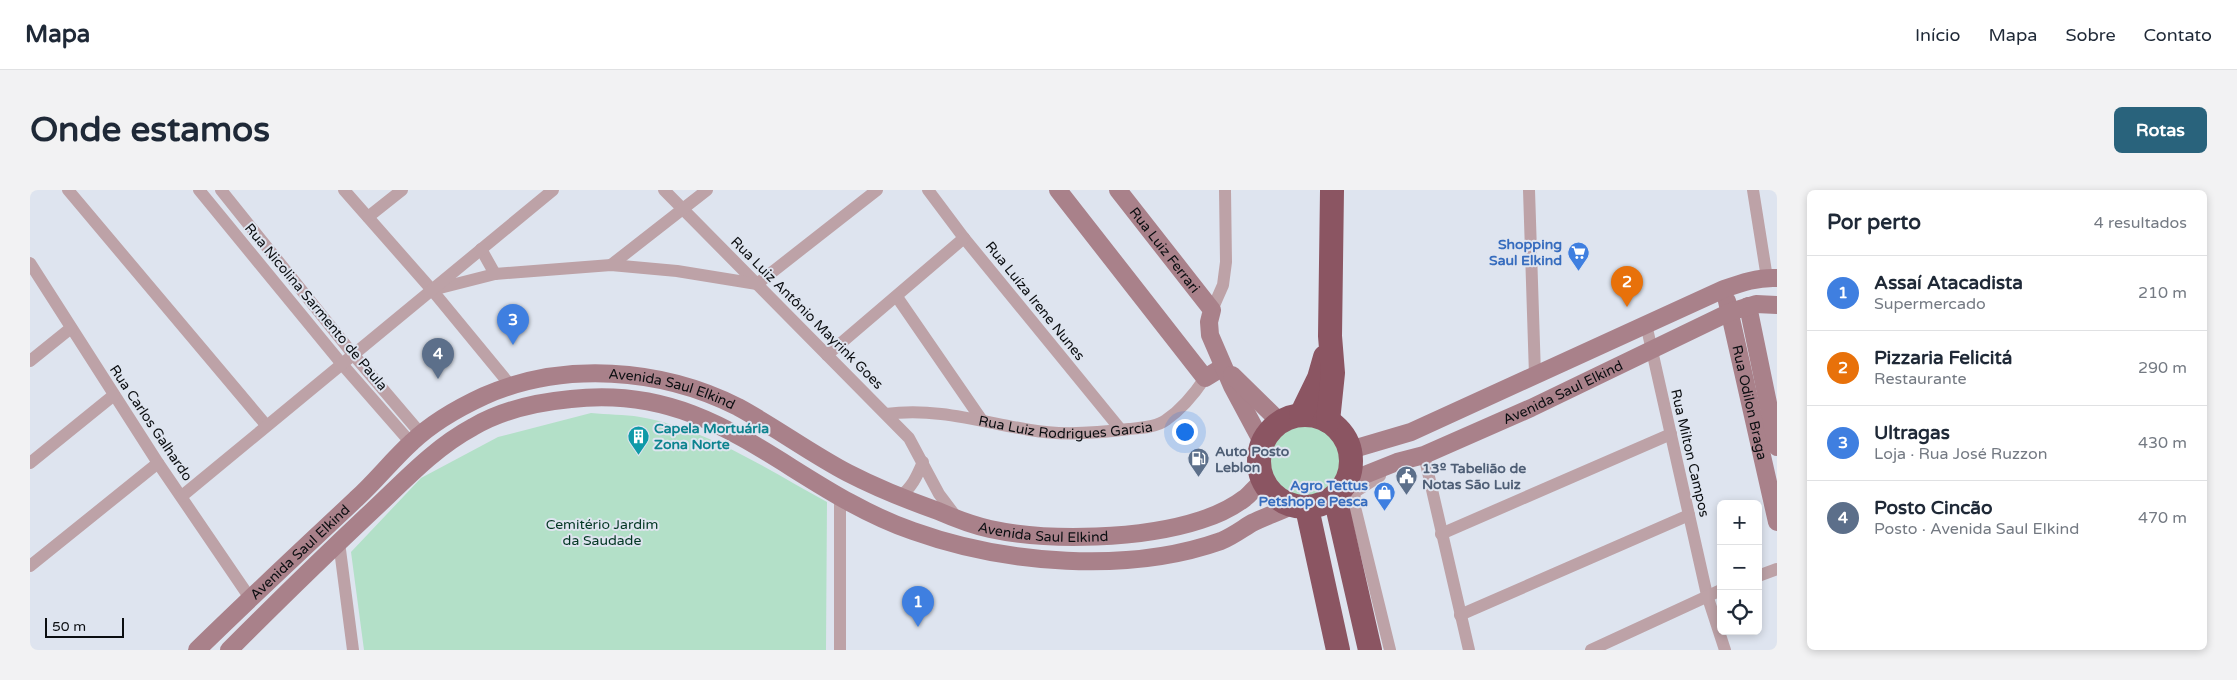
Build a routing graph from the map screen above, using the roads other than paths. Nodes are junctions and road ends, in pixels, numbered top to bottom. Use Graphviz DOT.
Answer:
graph roads {
  1 [pos="68,190"];
  2 [pos="200,190"];
  3 [pos="221,190"];
  4 [pos="344,190"];
  5 [pos="402,190"];
  6 [pos="553,190"];
  7 [pos="664,190"];
  8 [pos="707,190"];
  9 [pos="877,190"];
  10 [pos="928,190"];
  11 [pos="1058,190"];
  12 [pos="1118,190"];
  13 [pos="1225,190"];
  14 [pos="1332,190"];
  15 [pos="1529,190"];
  16 [pos="1753,190"];
  17 [pos="683,209"];
  18 [pos="368,218"];
  19 [pos="964,238"];
  20 [pos="481,249"];
  21 [pos="30,263"];
  22 [pos="610,265"];
  23 [pos="495,274"];
  24 [pos="1772,278"];
  25 [pos="757,284"];
  26 [pos="1724,289"];
  27 [pos="432,290"];
  28 [pos="897,297"];
  29 [pos="1762,305"];
  30 [pos="1212,310"];
  31 [pos="1730,312"];
  32 [pos="1646,324"];
  33 [pos="71,328"];
  34 [pos="1330,336"];
  35 [pos="1652,349"];
  36 [pos="352,354"];
  37 [pos="827,355"];
  38 [pos="30,360"];
  39 [pos="341,363"];
  40 [pos="1224,367"];
  41 [pos="1535,375"];
  42 [pos="1205,378"];
  43 [pos="511,386"];
  44 [pos="114,395"];
  45 [pos="886,414"];
  46 [pos="982,419"];
  47 [pos="1290,419"];
  48 [pos="1328,421"];
  49 [pos="266,425"];
  50 [pos="475,425"];
  51 [pos="1121,430"];
  52 [pos="1671,434"];
  53 [pos="416,438"];
  54 [pos="1262,442"];
  55 [pos="1777,446"];
  56 [pos="1350,450"];
  57 [pos="1419,456"];
  58 [pos="923,462"];
  59 [pos="30,463"];
  60 [pos="158,463"];
  61 [pos="1263,482"];
  62 [pos="1341,489"];
  63 [pos="182,496"];
  64 [pos="360,496"];
  65 [pos="899,497"];
  66 [pos="840,498"];
  67 [pos="1299,507"];
  68 [pos="1689,514"];
  69 [pos="958,519"];
  70 [pos="1777,522"];
  71 [pos="1441,534"];
  72 [pos="339,542"];
  73 [pos="1360,563"];
  74 [pos="30,566"];
  75 [pos="1777,569"];
  76 [pos="1762,575"];
  77 [pos="1717,592"];
  78 [pos="1707,596"];
  79 [pos="250,598"];
  80 [pos="1460,615"];
  81 [pos="197,650"];
  82 [pos="229,650"];
  83 [pos="353,650"];
  84 [pos="840,650"];
  85 [pos="1338,650"];
  86 [pos="1370,650"];
  87 [pos="1390,650"];
  88 [pos="1469,650"];
  89 [pos="1591,650"];
  90 [pos="1725,650"];
  1 -- 49 [label="street"];
  2 -- 39 [label="street, Rua Nicolina Sarmento de Paula"];
  3 -- 36 [label="street, Rua Nicolina Sarmento de Paula"];
  4 -- 18 [label="street"];
  5 -- 18 [label="street"];
  6 -- 20 [label="street"];
  7 -- 17 [label="street, Rua Luiz Antônio Mayrink Goes"];
  8 -- 17 [label="street"];
  9 -- 25 [label="street"];
  10 -- 19 [label="street, Rua Luíza Irene Nunes"];
  11 -- 42 [label="main road"];
  12 -- 30 [label="main road, Rua Luiz Ferrari"];
  13 -- 30 [label="street"];
  14 -- 34 [label="highway"];
  15 -- 41 [label="street"];
  16 -- 24 [label="street"];
  17 -- 22 [label="street"];
  17 -- 25 [label="street, Rua Luiz Antônio Mayrink Goes"];
  18 -- 27 [label="street"];
  19 -- 28 [label="street"];
  19 -- 51 [label="street, Rua Luíza Irene Nunes"];
  20 -- 23 [label="street"];
  20 -- 27 [label="street"];
  21 -- 33 [label="street, Rua Carlos Galhardo"];
  22 -- 23 [label="street"];
  22 -- 25 [label="street"];
  23 -- 27 [label="street"];
  24 -- 26 [label="main road, Avenida Saul Elkind"];
  24 -- 29 [label="main road"];
  25 -- 37 [label="street, Rua Luiz Antônio Mayrink Goes"];
  26 -- 31 [label="main road, Rua Odilon Braga"];
  26 -- 32 [label="main road, Avenida Saul Elkind"];
  27 -- 36 [label="street"];
  27 -- 43 [label="street"];
  28 -- 37 [label="street"];
  28 -- 46 [label="street"];
  29 -- 31 [label="main road, Avenida Saul Elkind"];
  29 -- 55 [label="main road, Rua Odilon Braga"];
  30 -- 40 [label="main road"];
  31 -- 35 [label="main road, Avenida Saul Elkind"];
  31 -- 70 [label="main road, Rua Odilon Braga"];
  32 -- 35 [label="street, Rua Milton Campos"];
  32 -- 41 [label="main road, Avenida Saul Elkind"];
  33 -- 38 [label="street"];
  33 -- 44 [label="street, Rua Carlos Galhardo"];
  34 -- 47 [label="highway"];
  34 -- 48 [label="highway"];
  35 -- 52 [label="street, Rua Milton Campos"];
  35 -- 57 [label="main road, Avenida Saul Elkind"];
  36 -- 39 [label="street"];
  36 -- 53 [label="street, Rua Nicolina Sarmento de Paula"];
  37 -- 45 [label="street, Rua Luiz Antônio Mayrink Goes"];
  39 -- 49 [label="street"];
  39 -- 53 [label="street, Rua Nicolina Sarmento de Paula"];
  40 -- 42 [label="main road, Rua Luiz Rodrigues Garcia"];
  40 -- 47 [label="main road"];
  40 -- 54 [label="main road"];
  41 -- 56 [label="main road, Avenida Saul Elkind"];
  42 -- 51 [label="street, Rua Luiz Rodrigues Garcia"];
  43 -- 50 [label="main road"];
  43 -- 53 [label="main road, Avenida Saul Elkind"];
  43 -- 65 [label="main road, Avenida Saul Elkind"];
  44 -- 59 [label="street"];
  44 -- 60 [label="street, Rua Carlos Galhardo"];
  45 -- 46 [label="street, Rua Luiz Rodrigues Garcia"];
  45 -- 58 [label="street, Rua Luiz Antônio Mayrink Goes"];
  46 -- 51 [label="street, Rua Luiz Rodrigues Garcia"];
  47 -- 48 [label="highway"];
  47 -- 54 [label="highway"];
  48 -- 56 [label="highway"];
  49 -- 63 [label="street"];
  50 -- 66 [label="main road, Avenida Saul Elkind"];
  50 -- 72 [label="main road, Avenida Saul Elkind"];
  52 -- 68 [label="street, Rua Milton Campos"];
  52 -- 71 [label="street"];
  53 -- 64 [label="main road, Avenida Saul Elkind"];
  54 -- 61 [label="highway"];
  56 -- 62 [label="highway"];
  57 -- 62 [label="main road, Avenida Saul Elkind"];
  57 -- 71 [label="street"];
  57 -- 73 [label="street"];
  58 -- 65 [label="street"];
  58 -- 69 [label="street, Rua Luiz Antônio Mayrink Goes"];
  60 -- 63 [label="street, Rua Carlos Galhardo"];
  60 -- 74 [label="street"];
  61 -- 67 [label="highway"];
  61 -- 69 [label="main road, Avenida Saul Elkind"];
  62 -- 67 [label="highway"];
  62 -- 73 [label="highway"];
  63 -- 79 [label="street, Rua Carlos Galhardo"];
  64 -- 72 [label="main road"];
  64 -- 79 [label="main road, Avenida Saul Elkind"];
  65 -- 66 [label="main road"];
  65 -- 69 [label="main road, Avenida Saul Elkind"];
  66 -- 67 [label="main road, Avenida Saul Elkind"];
  66 -- 84 [label="street"];
  67 -- 85 [label="highway"];
  68 -- 78 [label="street, Rua Milton Campos"];
  68 -- 80 [label="street"];
  71 -- 80 [label="street"];
  72 -- 82 [label="main road, Avenida Saul Elkind"];
  72 -- 83 [label="street"];
  73 -- 86 [label="highway"];
  73 -- 87 [label="street"];
  75 -- 76 [label="street"];
  77 -- 78 [label="street"];
  78 -- 89 [label="street"];
  78 -- 90 [label="street, Rua Milton Campos"];
  79 -- 81 [label="main road, Avenida Saul Elkind"];
  80 -- 88 [label="street"];
}
